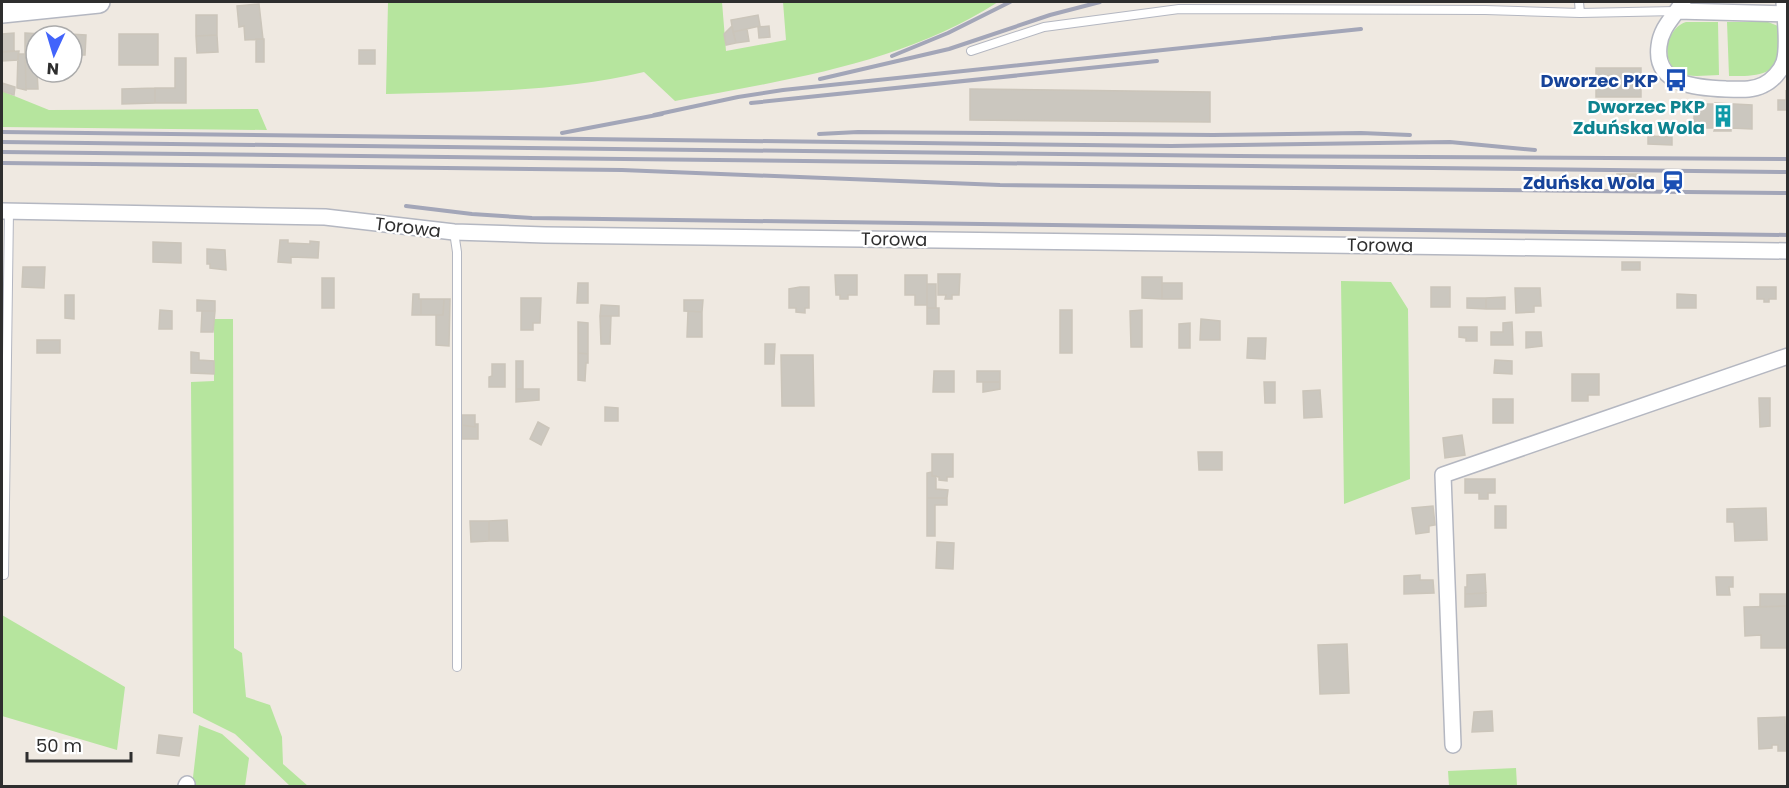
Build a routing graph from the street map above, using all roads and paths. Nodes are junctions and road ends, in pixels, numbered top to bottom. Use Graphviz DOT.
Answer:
graph roads {
  1 [pos="99,2"];
  2 [pos="1579,2"];
  3 [pos="1680,6"];
  4 [pos="1786,10"];
  5 [pos="2,12"];
  6 [pos="1580,13"];
  7 [pos="971,51"];
  8 [pos="5,211"];
  9 [pos="454,232"];
  10 [pos="1788,251"];
  11 [pos="1788,356"];
  12 [pos="4,575"];
  13 [pos="457,667"];
  14 [pos="1453,745"];
  1 -- 5 [label="street"];
  2 -- 6 [label="lane"];
  3 -- 4 [label="street"];
  3 -- 4 [label="street"];
  3 -- 6 [label="lane"];
  6 -- 7 [label="lane"];
  8 -- 9 [label="street, Torowa"];
  8 -- 12 [label="lane"];
  9 -- 10 [label="street, Torowa"];
  9 -- 13 [label="lane"];
  11 -- 14 [label="street"];
}
